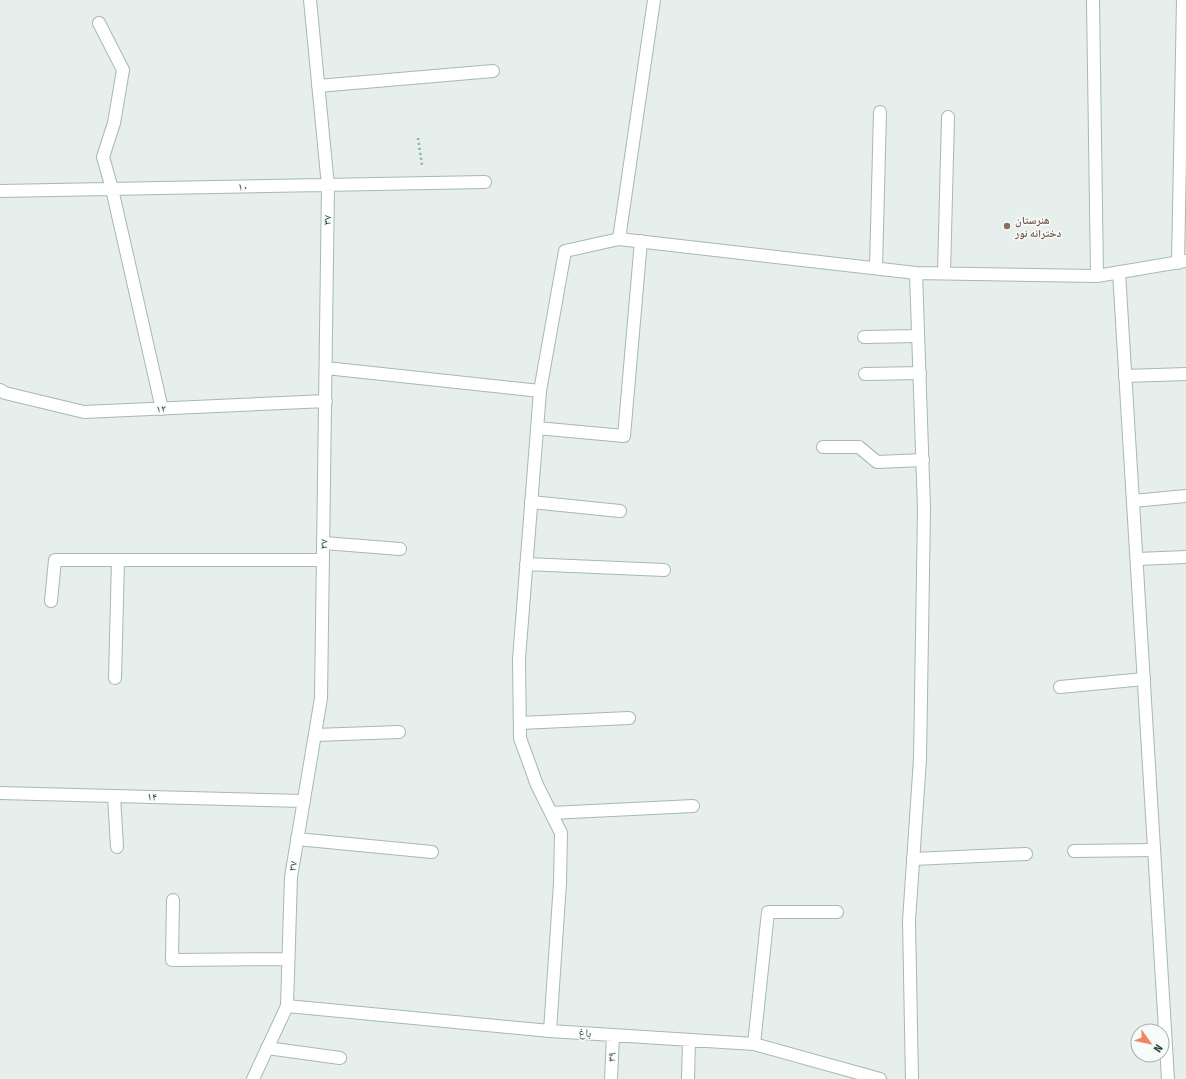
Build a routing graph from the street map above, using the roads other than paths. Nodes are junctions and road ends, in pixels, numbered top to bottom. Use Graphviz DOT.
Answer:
graph roads {
  1 [pos="310,0"];
  2 [pos="654,0"];
  3 [pos="1093,0"];
  4 [pos="1183,0"];
  5 [pos="99,23"];
  6 [pos="493,71"];
  7 [pos="318,86"];
  8 [pos="880,112"];
  9 [pos="948,117"];
  10 [pos="486,182"];
  11 [pos="328,186"];
  12 [pos="112,189"];
  13 [pos="0,191"];
  14 [pos="619,239"];
  15 [pos="641,241"];
  16 [pos="1182,262"];
  17 [pos="876,268"];
  18 [pos="1119,272"];
  19 [pos="916,273"];
  20 [pos="944,273"];
  21 [pos="1097,276"];
  22 [pos="918,336"];
  23 [pos="864,337"];
  24 [pos="326,368"];
  25 [pos="920,373"];
  26 [pos="865,374"];
  27 [pos="1186,374"];
  28 [pos="1126,376"];
  29 [pos="0,390"];
  30 [pos="540,391"];
  31 [pos="326,401"];
  32 [pos="162,409"];
  33 [pos="537,428"];
  34 [pos="823,447"];
  35 [pos="923,460"];
  36 [pos="1186,496"];
  37 [pos="1133,501"];
  38 [pos="531,502"];
  39 [pos="620,511"];
  40 [pos="324,543"];
  41 [pos="400,549"];
  42 [pos="1186,557"];
  43 [pos="1137,559"];
  44 [pos="118,560"];
  45 [pos="323,560"];
  46 [pos="526,564"];
  47 [pos="664,570"];
  48 [pos="51,601"];
  49 [pos="115,678"];
  50 [pos="1144,679"];
  51 [pos="1060,687"];
  52 [pos="629,718"];
  53 [pos="520,723"];
  54 [pos="399,732"];
  55 [pos="315,735"];
  56 [pos="0,793"];
  57 [pos="114,796"];
  58 [pos="304,801"];
  59 [pos="693,806"];
  60 [pos="550,813"];
  61 [pos="298,839"];
  62 [pos="117,847"];
  63 [pos="1154,850"];
  64 [pos="1074,851"];
  65 [pos="432,852"];
  66 [pos="1026,854"];
  67 [pos="913,859"];
  68 [pos="173,900"];
  69 [pos="837,912"];
  70 [pos="288,959"];
  71 [pos="287,1006"];
  72 [pos="550,1030"];
  73 [pos="613,1035"];
  74 [pos="689,1040"];
  75 [pos="754,1044"];
  76 [pos="267,1048"];
  77 [pos="340,1058"];
  78 [pos="253,1079"];
  79 [pos="611,1079"];
  80 [pos="688,1079"];
  81 [pos="880,1079"];
  82 [pos="912,1079"];
  83 [pos="1168,1079"];
  1 -- 7 [label="street, ۳۷"];
  2 -- 14 [label="street"];
  3 -- 21 [label="street"];
  4 -- 16 [label="street"];
  5 -- 12 [label="street"];
  6 -- 7 [label="street"];
  7 -- 11 [label="street, ۳۷"];
  8 -- 17 [label="street"];
  9 -- 20 [label="street"];
  10 -- 11 [label="street, ۱۰"];
  11 -- 12 [label="street, ۱۰"];
  11 -- 24 [label="street, ۳۷"];
  12 -- 13 [label="street, ۱۰"];
  12 -- 32 [label="street"];
  14 -- 15 [label="street"];
  14 -- 30 [label="street"];
  15 -- 17 [label="street"];
  15 -- 33 [label="street"];
  16 -- 18 [label="street"];
  17 -- 19 [label="street"];
  18 -- 21 [label="street"];
  18 -- 28 [label="street"];
  19 -- 20 [label="street"];
  19 -- 22 [label="street"];
  20 -- 21 [label="street"];
  22 -- 23 [label="street"];
  22 -- 25 [label="street"];
  24 -- 30 [label="street"];
  24 -- 31 [label="street, ۳۷"];
  25 -- 26 [label="street"];
  25 -- 35 [label="street"];
  27 -- 28 [label="street"];
  28 -- 37 [label="street"];
  29 -- 32 [label="street, ۱۲"];
  30 -- 33 [label="street"];
  31 -- 32 [label="street, ۱۲"];
  31 -- 40 [label="street, ۳۷"];
  33 -- 38 [label="street"];
  34 -- 35 [label="street"];
  35 -- 67 [label="street"];
  36 -- 37 [label="street"];
  37 -- 43 [label="street"];
  38 -- 39 [label="street"];
  38 -- 46 [label="street"];
  40 -- 41 [label="street"];
  40 -- 45 [label="street, ۳۷"];
  42 -- 43 [label="street"];
  43 -- 50 [label="street"];
  44 -- 45 [label="street"];
  44 -- 48 [label="street"];
  44 -- 49 [label="street"];
  45 -- 55 [label="street, ۳۷"];
  46 -- 47 [label="street"];
  46 -- 53 [label="street"];
  50 -- 51 [label="street"];
  50 -- 63 [label="street"];
  52 -- 53 [label="street"];
  53 -- 60 [label="street"];
  54 -- 55 [label="street"];
  55 -- 58 [label="street, ۳۷"];
  56 -- 57 [label="street, ۱۴"];
  57 -- 58 [label="street, ۱۴"];
  57 -- 62 [label="street"];
  58 -- 61 [label="street, ۳۷"];
  59 -- 60 [label="street"];
  60 -- 72 [label="street"];
  61 -- 65 [label="street"];
  61 -- 70 [label="street, ۳۷"];
  63 -- 64 [label="street"];
  63 -- 83 [label="street"];
  66 -- 67 [label="street"];
  67 -- 82 [label="street"];
  68 -- 70 [label="street"];
  69 -- 75 [label="street"];
  70 -- 71 [label="street, ۳۷"];
  71 -- 72 [label="street, باغ"];
  71 -- 76 [label="street, ۳۷"];
  72 -- 73 [label="street, باغ"];
  73 -- 74 [label="street, باغ"];
  73 -- 79 [label="street, ۳۹"];
  74 -- 75 [label="street, باغ"];
  74 -- 80 [label="street"];
  75 -- 81 [label="street, باغ"];
  76 -- 77 [label="street"];
  76 -- 78 [label="street, ۳۷"];
}
